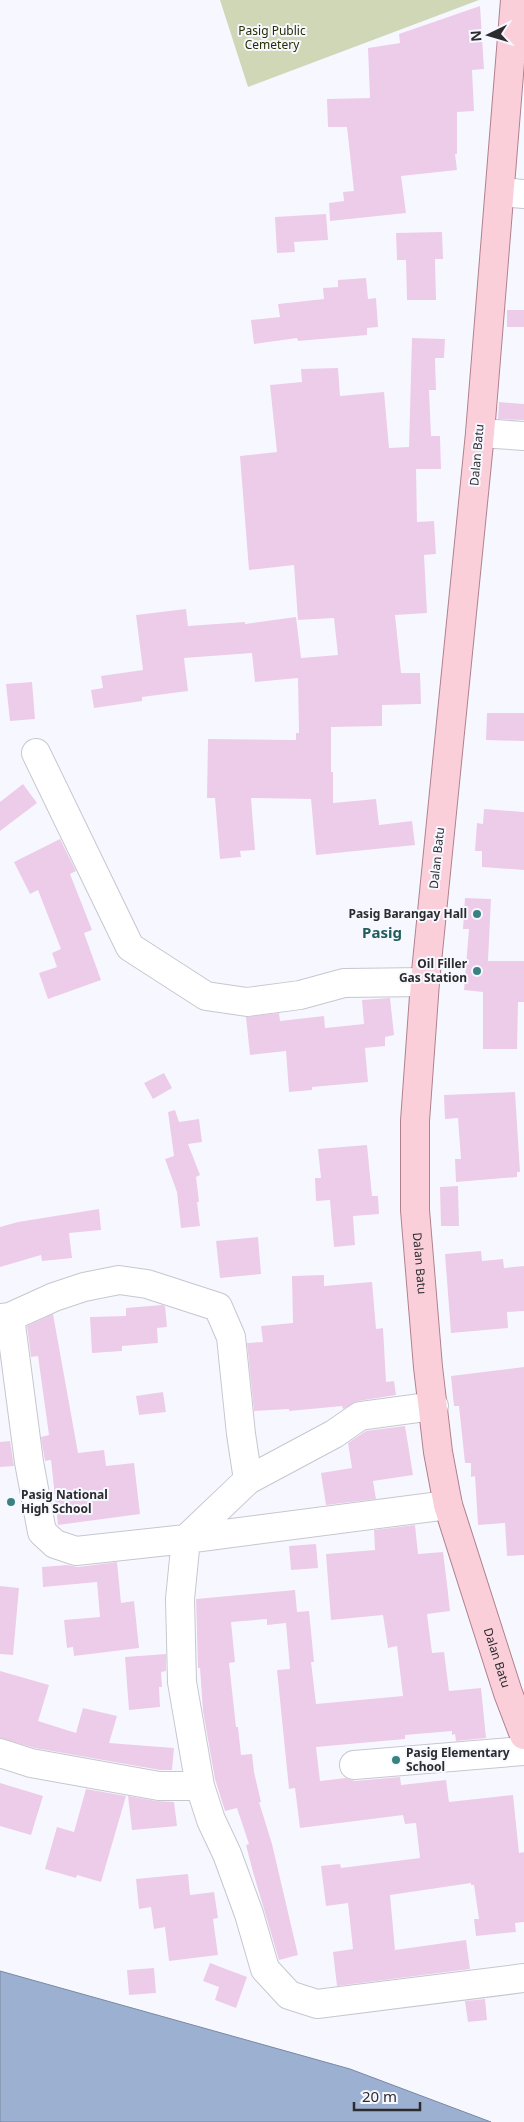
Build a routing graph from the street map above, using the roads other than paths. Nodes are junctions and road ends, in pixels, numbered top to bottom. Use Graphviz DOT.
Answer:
graph roads {
  1 [pos="515,0"];
  2 [pos="512,193"];
  3 [pos="480,433"];
  4 [pos="524,436"];
  5 [pos="36,753"];
  6 [pos="425,982"];
  7 [pos="5,1317"];
  8 [pos="434,1406"];
  9 [pos="248,1480"];
  10 [pos="448,1505"];
  11 [pos="186,1539"];
  12 [pos="524,1735"];
  13 [pos="524,1751"];
  14 [pos="0,1753"];
  15 [pos="354,1765"];
  16 [pos="200,1786"];
  17 [pos="524,1978"];
  1 -- 2 [label="main road, Dalan Batu"];
  2 -- 3 [label="main road, Dalan Batu"];
  3 -- 4 [label="street"];
  3 -- 6 [label="main road, Dalan Batu"];
  5 -- 6 [label="street"];
  6 -- 8 [label="main road, Dalan Batu"];
  7 -- 9 [label="street"];
  7 -- 11 [label="street"];
  8 -- 9 [label="street"];
  8 -- 10 [label="main road, Dalan Batu"];
  9 -- 11 [label="street"];
  10 -- 11 [label="street"];
  10 -- 12 [label="main road, Dalan Batu"];
  11 -- 16 [label="street"];
  13 -- 15 [label="street"];
  14 -- 16 [label="street"];
  16 -- 17 [label="street"];
}
